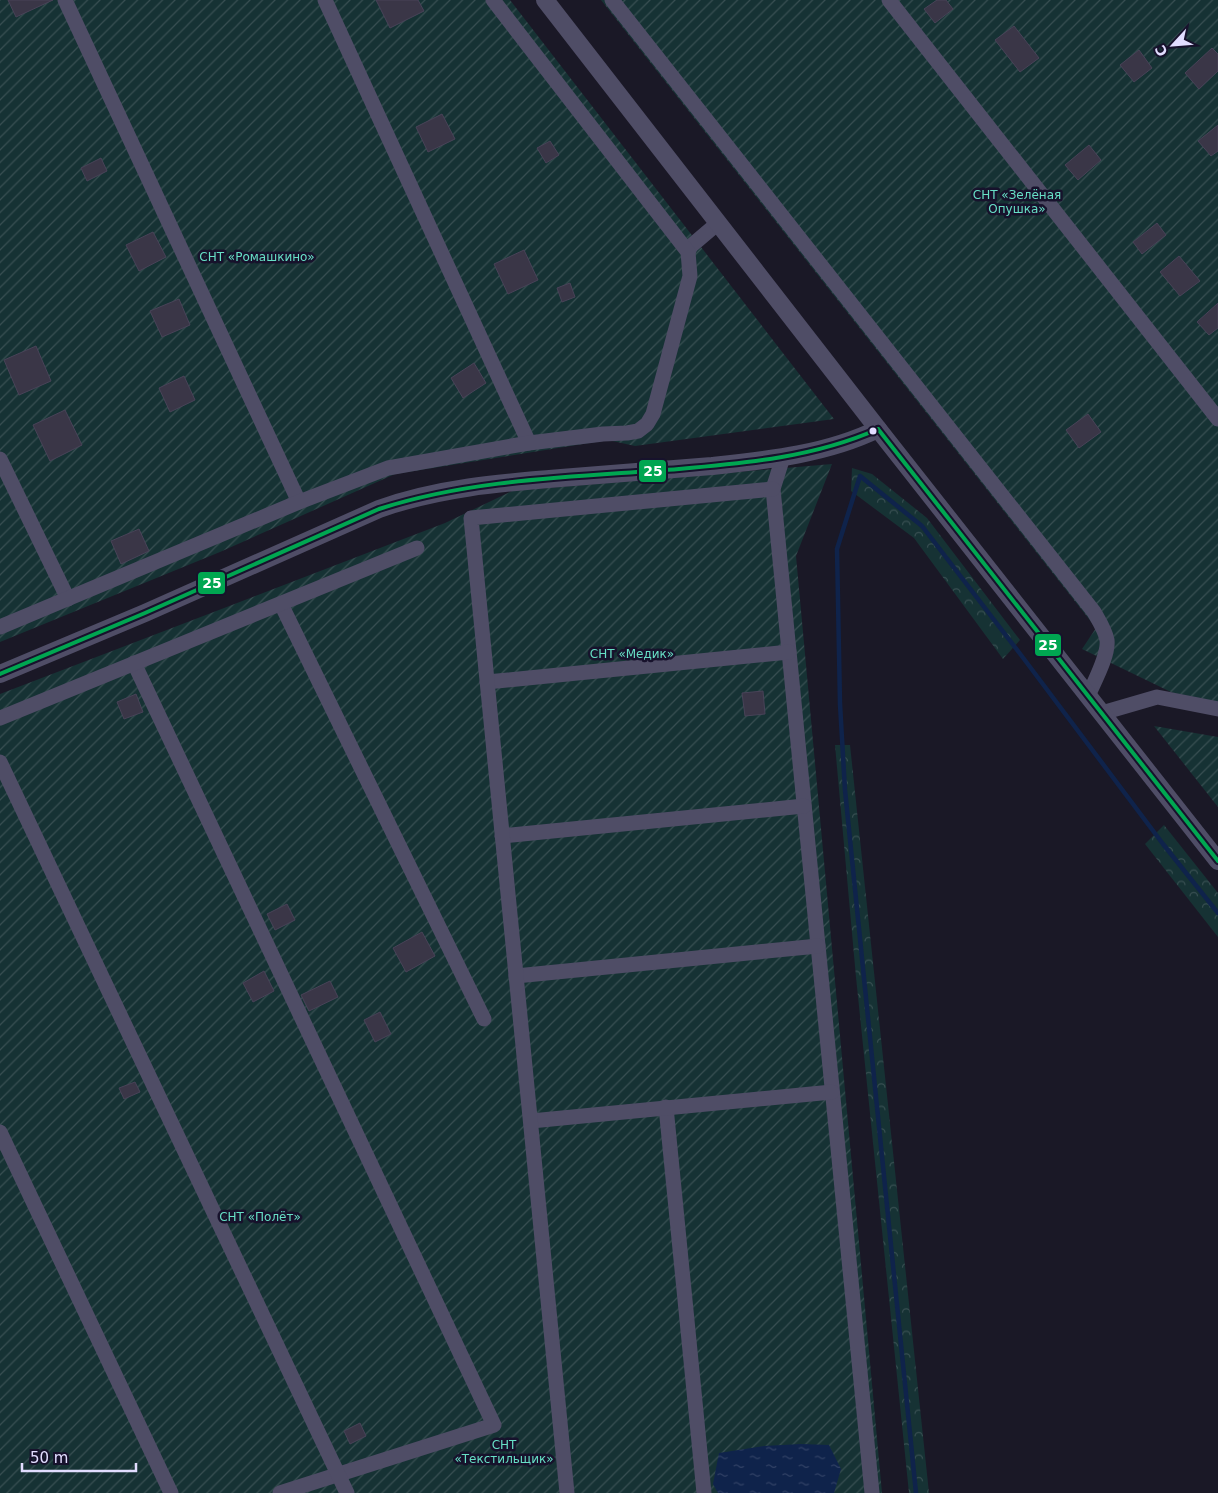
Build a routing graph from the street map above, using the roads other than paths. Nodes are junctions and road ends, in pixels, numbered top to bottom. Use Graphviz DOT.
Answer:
graph roads {
  1 [pos="66,0"];
  2 [pos="325,0"];
  3 [pos="493,0"];
  4 [pos="545,0"];
  5 [pos="612,0"];
  6 [pos="889,0"];
  7 [pos="718,223"];
  8 [pos="688,252"];
  9 [pos="1218,419"];
  10 [pos="878,429"];
  11 [pos="529,443"];
  12 [pos="783,457"];
  13 [pos="0,459"];
  14 [pos="773,489"];
  15 [pos="299,502"];
  16 [pos="417,548"];
  17 [pos="68,599"];
  18 [pos="281,604"];
  19 [pos="0,627"];
  20 [pos="789,652"];
  21 [pos="134,663"];
  22 [pos="0,674"];
  23 [pos="487,682"];
  24 [pos="1088,696"];
  25 [pos="1218,709"];
  26 [pos="1102,713"];
  27 [pos="0,718"];
  28 [pos="0,762"];
  29 [pos="804,806"];
  30 [pos="502,836"];
  31 [pos="1218,862"];
  32 [pos="818,946"];
  33 [pos="516,976"];
  34 [pos="484,1019"];
  35 [pos="832,1092"];
  36 [pos="666,1107"];
  37 [pos="530,1121"];
  38 [pos="0,1132"];
  39 [pos="338,1474"];
  40 [pos="171,1493"];
  41 [pos="280,1493"];
  42 [pos="347,1493"];
  43 [pos="568,1493"];
  44 [pos="704,1493"];
  45 [pos="872,1493"];
  1 -- 15 [label="street"];
  2 -- 11 [label="street"];
  3 -- 8 [label="street"];
  4 -- 7 [label="street"];
  5 -- 24 [label="street"];
  6 -- 9 [label="street"];
  7 -- 8 [label="street"];
  7 -- 10 [label="street"];
  8 -- 11 [label="street"];
  10 -- 12 [label="street"];
  10 -- 24 [label="street"];
  11 -- 15 [label="street"];
  12 -- 14 [label="street"];
  12 -- 22 [label="street"];
  13 -- 17 [label="street"];
  14 -- 20 [label="street"];
  14 -- 23 [label="street"];
  15 -- 17 [label="street"];
  16 -- 18 [label="street"];
  17 -- 19 [label="street"];
  18 -- 21 [label="street"];
  18 -- 34 [label="street"];
  20 -- 23 [label="street"];
  20 -- 29 [label="street"];
  21 -- 27 [label="street"];
  21 -- 39 [label="street"];
  23 -- 30 [label="street"];
  24 -- 26 [label="street"];
  25 -- 26 [label="street"];
  26 -- 31 [label="street"];
  28 -- 39 [label="street"];
  29 -- 30 [label="street"];
  29 -- 32 [label="street"];
  30 -- 33 [label="street"];
  32 -- 33 [label="street"];
  32 -- 35 [label="street"];
  33 -- 37 [label="street"];
  35 -- 36 [label="street"];
  35 -- 45 [label="street"];
  36 -- 37 [label="street"];
  36 -- 44 [label="street"];
  37 -- 43 [label="street"];
  38 -- 40 [label="street"];
  39 -- 41 [label="street"];
  39 -- 42 [label="street"];
}
